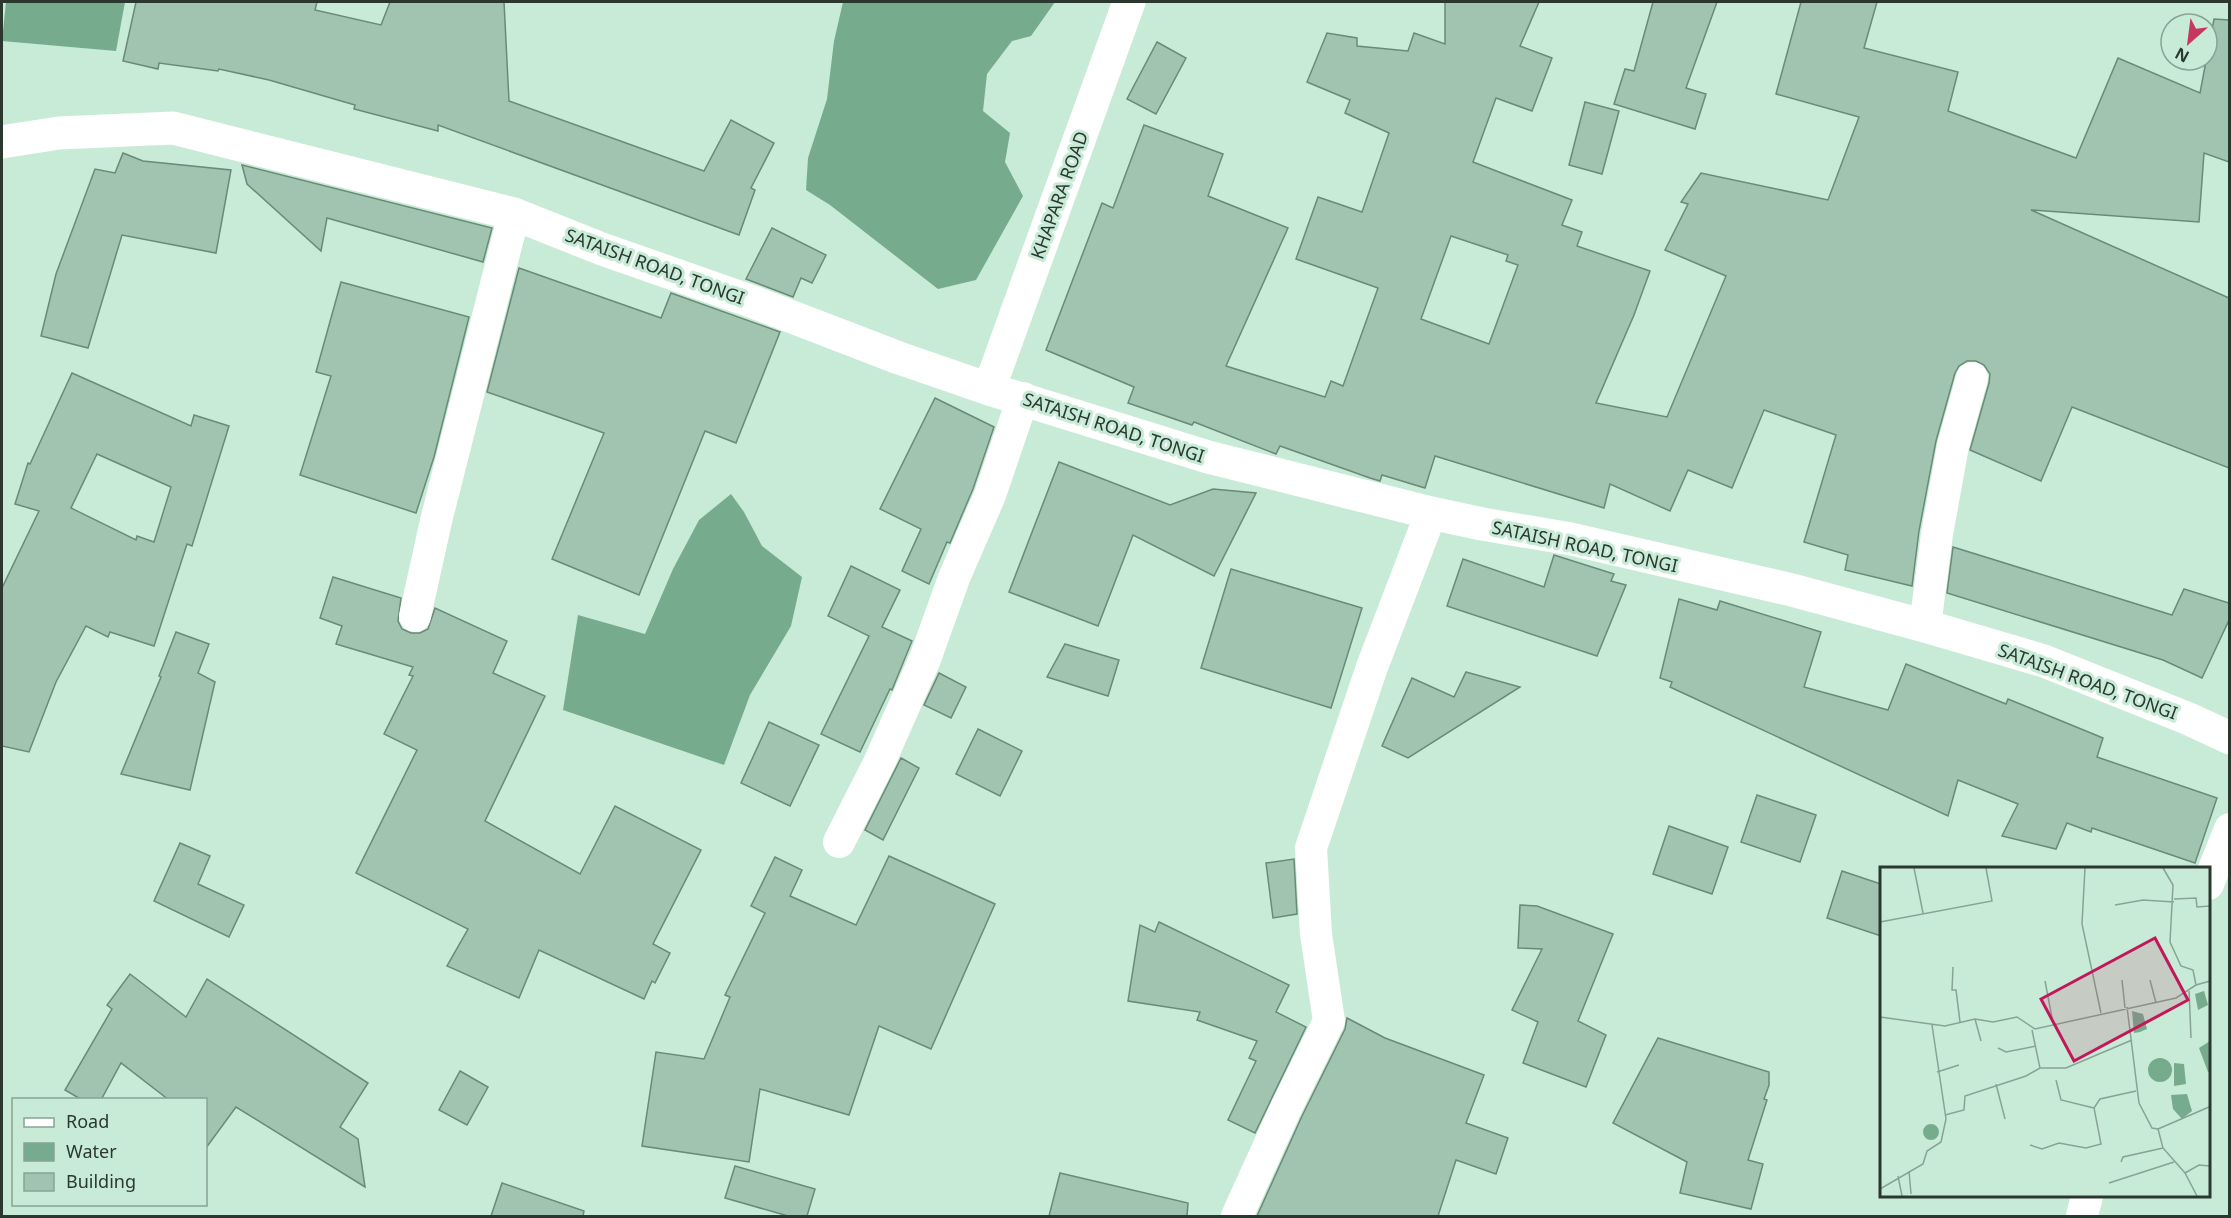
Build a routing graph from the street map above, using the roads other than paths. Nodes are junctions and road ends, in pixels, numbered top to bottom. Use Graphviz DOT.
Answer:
graph roads {
  1 [pos="1129,2"];
  2 [pos="2,142"];
  3 [pos="514,214"];
  4 [pos="1972,378"];
  5 [pos="989,389"];
  6 [pos="1023,398"];
  7 [pos="1431,513"];
  8 [pos="415,616"];
  9 [pos="1925,626"];
  10 [pos="2229,738"];
  11 [pos="2229,829"];
  12 [pos="839,842"];
  13 [pos="2210,879"];
  14 [pos="2087,1197"];
  15 [pos="1237,1216"];
  16 [pos="2082,1216"];
  1 -- 5 [label="street, KHAPARA ROAD"];
  2 -- 3 [label="street, SATAISH ROAD, TONGI"];
  3 -- 5 [label="street, SATAISH ROAD, TONGI"];
  3 -- 8 [label="street"];
  4 -- 9 [label="street"];
  5 -- 6 [label="street, SATAISH ROAD, TONGI"];
  6 -- 7 [label="street, SATAISH ROAD, TONGI"];
  6 -- 12 [label="street"];
  7 -- 9 [label="street, SATAISH ROAD, TONGI"];
  7 -- 15 [label="street"];
  9 -- 10 [label="street, SATAISH ROAD, TONGI"];
  11 -- 13 [label="street"];
  14 -- 16 [label="street"];
}
